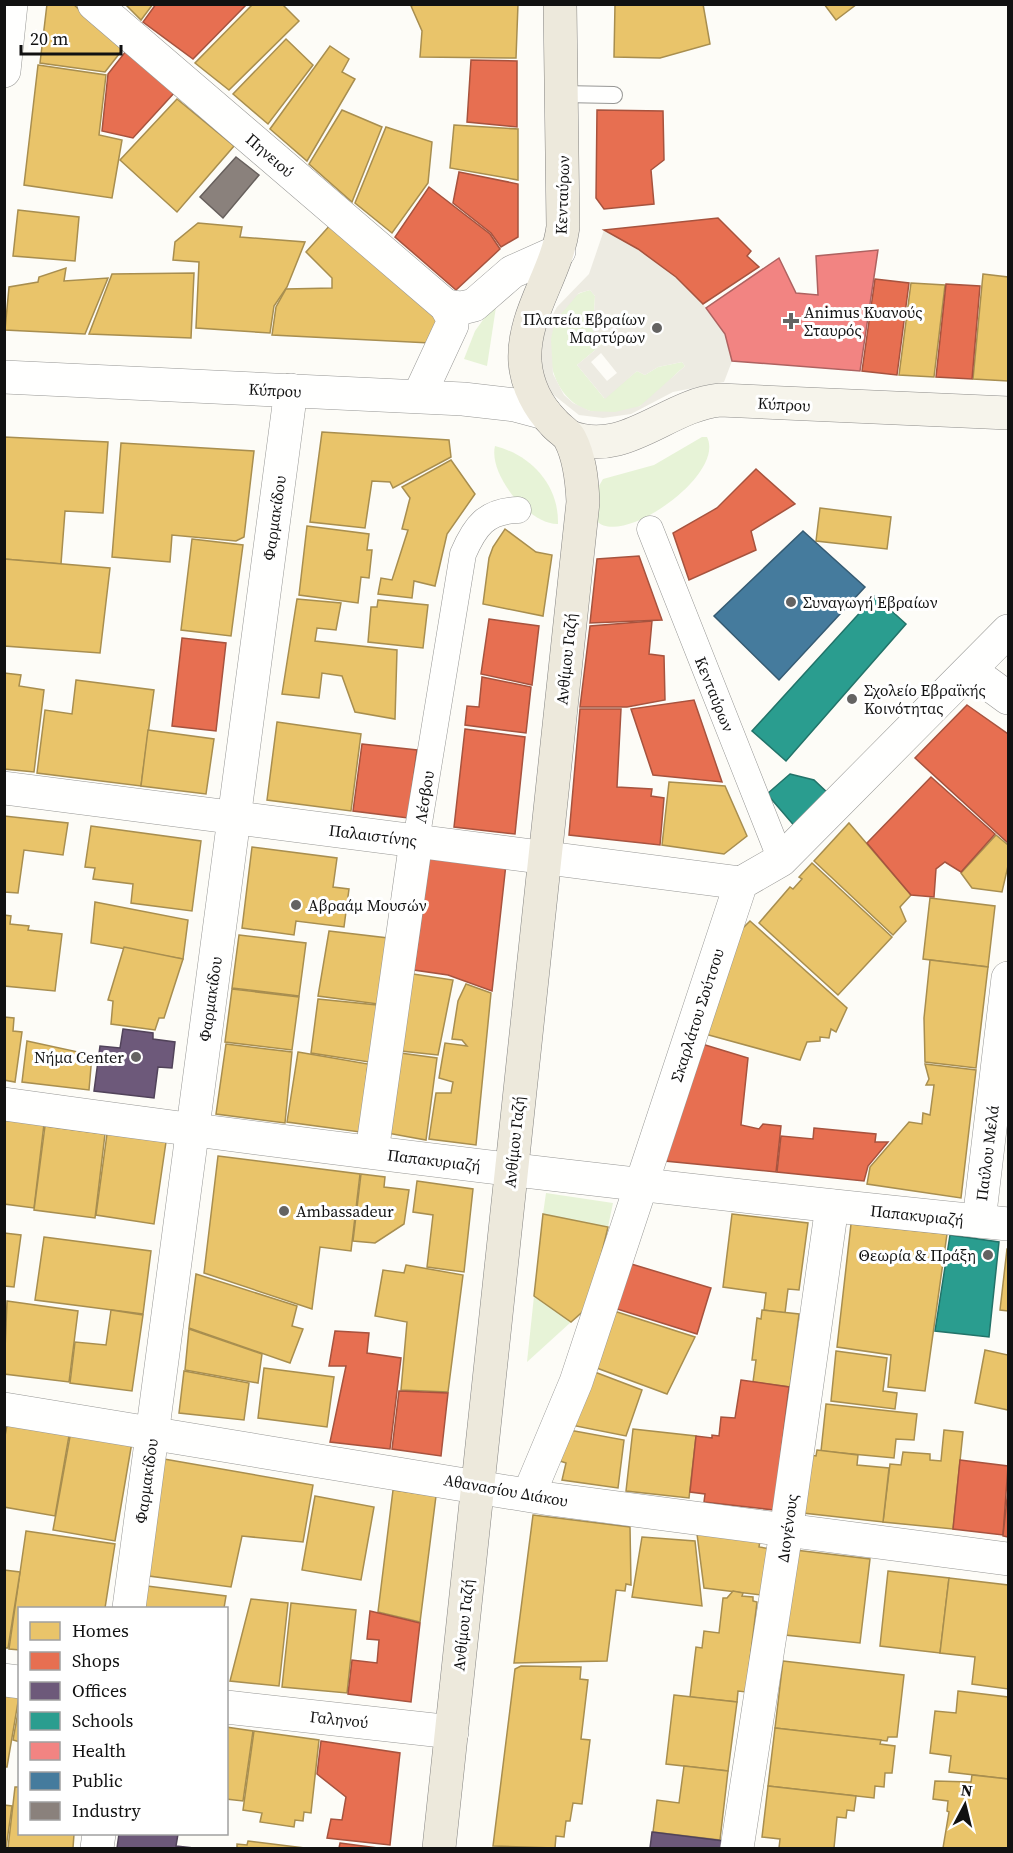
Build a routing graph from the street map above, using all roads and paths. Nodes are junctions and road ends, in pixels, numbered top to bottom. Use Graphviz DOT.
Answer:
graph roads {
  1 [pos="11,4"];
  2 [pos="94,4"];
  3 [pos="561,4"];
  4 [pos="4,71"];
  5 [pos="562,94"];
  6 [pos="614,95"];
  7 [pos="559,251"];
  8 [pos="446,306"];
  9 [pos="4,377"];
  10 [pos="291,390"];
  11 [pos="419,396"];
  12 [pos="545,413"];
  13 [pos="1008,413"];
  14 [pos="570,437"];
  15 [pos="518,510"];
  16 [pos="650,529"];
  17 [pos="1008,631"];
  18 [pos="971,671"];
  19 [pos="1008,698"];
  20 [pos="4,788"];
  21 [pos="234,818"];
  22 [pos="416,841"];
  23 [pos="544,858"];
  24 [pos="781,860"];
  25 [pos="741,883"];
  26 [pos="1008,978"];
  27 [pos="1006,1020"];
  28 [pos="4,1104"];
  29 [pos="193,1131"];
  30 [pos="372,1152"];
  31 [pos="511,1169"];
  32 [pos="641,1183"];
  33 [pos="832,1206"];
  34 [pos="994,1223"];
  35 [pos="4,1409"];
  36 [pos="153,1434"];
  37 [pos="478,1485"];
  38 [pos="529,1494"];
  39 [pos="786,1532"];
  40 [pos="1008,1559"];
  41 [pos="129,1607"];
  42 [pos="228,1707"];
  43 [pos="452,1732"];
  44 [pos="439,1848"];
  45 [pos="737,1848"];
  1 -- 4 [label="street"];
  2 -- 8 [label="street, Πηνειού"];
  3 -- 5 [label="main road, Κενταύρων"];
  5 -- 6 [label="lane"];
  5 -- 7 [label="main road, Κενταύρων"];
  7 -- 8 [label="street"];
  7 -- 12 [label="main road, Κενταύρων"];
  8 -- 11 [label="street"];
  9 -- 10 [label="street, Κύπρου"];
  10 -- 11 [label="street, Κύπρου"];
  10 -- 21 [label="street, Φαρμακίδου"];
  11 -- 12 [label="street, Κύπρου"];
  12 -- 14 [label="main road, Κενταύρων"];
  13 -- 14 [label="main road, Κύπρου"];
  14 -- 23 [label="main road, Ανθίμου Γαζή"];
  15 -- 22 [label="street, Λέσβου"];
  16 -- 24 [label="street, Κενταύρων"];
  17 -- 18 [label="street"];
  18 -- 19 [label="street"];
  18 -- 24 [label="street"];
  20 -- 21 [label="street, Παλαιστίνης"];
  21 -- 22 [label="street, Παλαιστίνης"];
  21 -- 29 [label="street, Φαρμακίδου"];
  22 -- 23 [label="street, Παλαιστίνης"];
  22 -- 30 [label="street, Λέσβου"];
  23 -- 25 [label="street, Παλαιστίνης"];
  23 -- 31 [label="main road, Ανθίμου Γαζή"];
  24 -- 25 [label="street"];
  25 -- 32 [label="street, Σκαρλάτου Σούτσου"];
  26 -- 27 [label="street, Παύλου Μελά"];
  27 -- 34 [label="street, Παύλου Μελά"];
  28 -- 29 [label="street, Παπακυριαζή"];
  29 -- 30 [label="street, Παπακυριαζή"];
  29 -- 36 [label="street, Φαρμακίδου"];
  30 -- 31 [label="street, Παπακυριαζή"];
  31 -- 32 [label="street, Παπακυριαζή"];
  31 -- 37 [label="main road, Ανθίμου Γαζή"];
  32 -- 33 [label="street, Παπακυριαζή"];
  32 -- 38 [label="street, Σκαρλάτου Σούτσου"];
  33 -- 34 [label="street, Παπακυριαζή"];
  33 -- 39 [label="street, Διογένους"];
  35 -- 36 [label="street, Αθανασίου Διάκου"];
  36 -- 37 [label="street, Αθανασίου Διάκου"];
  36 -- 41 [label="street, Φαρμακίδου"];
  37 -- 38 [label="street, Αθανασίου Διάκου"];
  37 -- 43 [label="main road, Ανθίμου Γαζή"];
  38 -- 39 [label="street, Αθανασίου Διάκου"];
  39 -- 40 [label="street, Αθανασίου Διάκου"];
  39 -- 45 [label="street, Διογένους"];
  42 -- 43 [label="street, Γαληνού"];
  43 -- 44 [label="main road, Ανθίμου Γαζή"];
}
